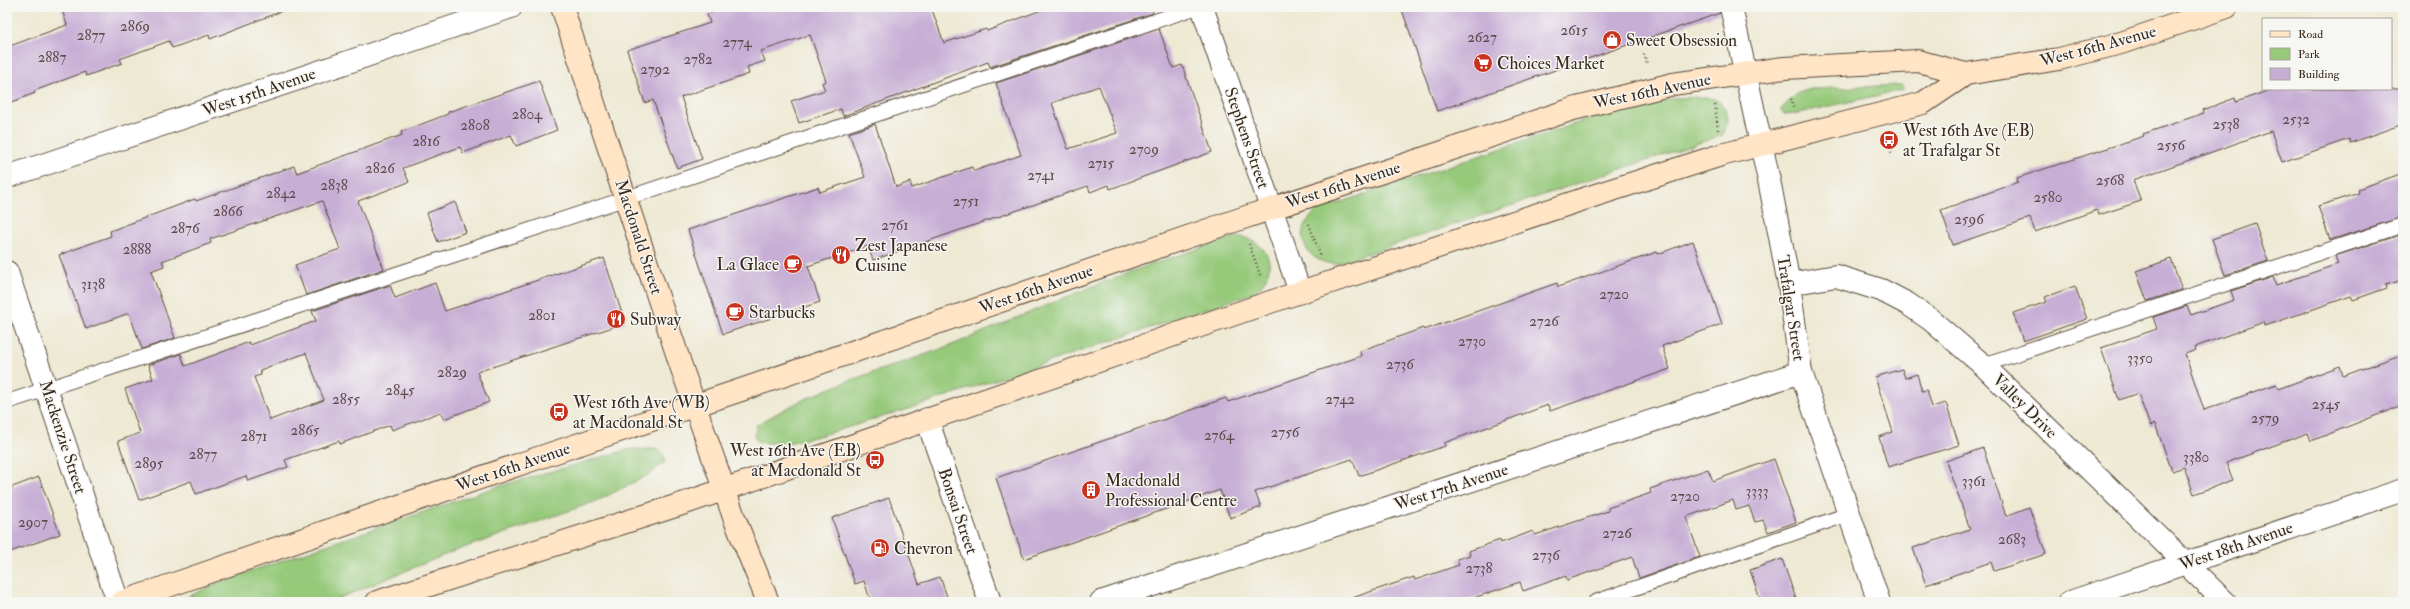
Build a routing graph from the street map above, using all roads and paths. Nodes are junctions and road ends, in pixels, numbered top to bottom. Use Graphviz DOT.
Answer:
graph roads {
  1 [pos="511,7"];
  2 [pos="562,7"];
  3 [pos="1197,7"];
  4 [pos="1202,7"];
  5 [pos="1731,7"];
  6 [pos="2228,7"];
  7 [pos="1644,54"];
  8 [pos="1648,68"];
  9 [pos="1746,73"];
  10 [pos="1966,74"];
  11 [pos="1714,98"];
  12 [pos="1791,99"];
  13 [pos="1795,113"];
  14 [pos="1720,136"];
  15 [pos="1889,140"];
  16 [pos="1761,145"];
  17 [pos="1892,154"];
  18 [pos="7,177"];
  19 [pos="626,199"];
  20 [pos="1271,209"];
  21 [pos="1308,220"];
  22 [pos="2403,225"];
  23 [pos="1247,238"];
  24 [pos="1323,263"];
  25 [pos="7,272"];
  26 [pos="1263,284"];
  27 [pos="1789,284"];
  28 [pos="1300,292"];
  29 [pos="1983,365"];
  30 [pos="1801,372"];
  31 [pos="46,388"];
  32 [pos="7,402"];
  33 [pos="695,406"];
  34 [pos="927,419"];
  35 [pos="724,489"];
  36 [pos="2403,490"];
  37 [pos="1849,514"];
  38 [pos="2184,563"];
  39 [pos="2099,597"];
  40 [pos="118,602"];
  41 [pos="122,602"];
  42 [pos="377,602"];
  43 [pos="768,602"];
  44 [pos="990,602"];
  45 [pos="1101,602"];
  46 [pos="1596,602"];
  47 [pos="1879,602"];
  48 [pos="2070,602"];
  49 [pos="2225,602"];
  1 -- 18 [label="street, West 15th Avenue"];
  2 -- 19 [label="main road, Macdonald Street"];
  3 -- 19 [label="lane"];
  4 -- 20 [label="street, Stephens Street"];
  5 -- 9 [label="street, Trafalgar Street"];
  6 -- 10 [label="main road, West 16th Avenue"];
  7 -- 8 [label="path"];
  9 -- 10 [label="main road, West 16th Avenue"];
  9 -- 16 [label="street, Trafalgar Street"];
  9 -- 20 [label="main road, West 16th Avenue"];
  10 -- 16 [label="main road, West 16th Avenue"];
  11 -- 14 [label="path"];
  12 -- 13 [label="path"];
  15 -- 17 [label="path"];
  16 -- 27 [label="street, Trafalgar Street"];
  16 -- 28 [label="main road, West 16th Avenue"];
  19 -- 31 [label="lane"];
  19 -- 33 [label="main road, Macdonald Street"];
  20 -- 28 [label="street, Stephens Street"];
  20 -- 33 [label="main road, West 16th Avenue"];
  21 -- 24 [label="path"];
  22 -- 29 [label="lane"];
  23 -- 26 [label="path"];
  25 -- 31 [label="street, Mackenzie Street"];
  27 -- 29 [label="street, Valley Drive"];
  27 -- 30 [label="street, Trafalgar Street"];
  28 -- 34 [label="main road, West 16th Avenue"];
  29 -- 38 [label="street, Valley Drive"];
  30 -- 37 [label="street, Trafalgar Street"];
  30 -- 45 [label="street, West 17th Avenue"];
  31 -- 32 [label="lane"];
  31 -- 40 [label="street, Mackenzie Street"];
  33 -- 35 [label="main road, Macdonald Street"];
  33 -- 41 [label="main road, West 16th Avenue"];
  34 -- 35 [label="main road, West 16th Avenue"];
  34 -- 44 [label="street, Bonsai Street"];
  35 -- 42 [label="main road, West 16th Avenue"];
  35 -- 43 [label="main road, Macdonald Street"];
  36 -- 38 [label="street, West 18th Avenue"];
  37 -- 46 [label="lane"];
  37 -- 47 [label="street, Trafalgar Street"];
  38 -- 39 [label="street, West 18th Avenue"];
  38 -- 49 [label="street, Valley Drive"];
  39 -- 48 [label="street, West 18th Avenue"];
}
